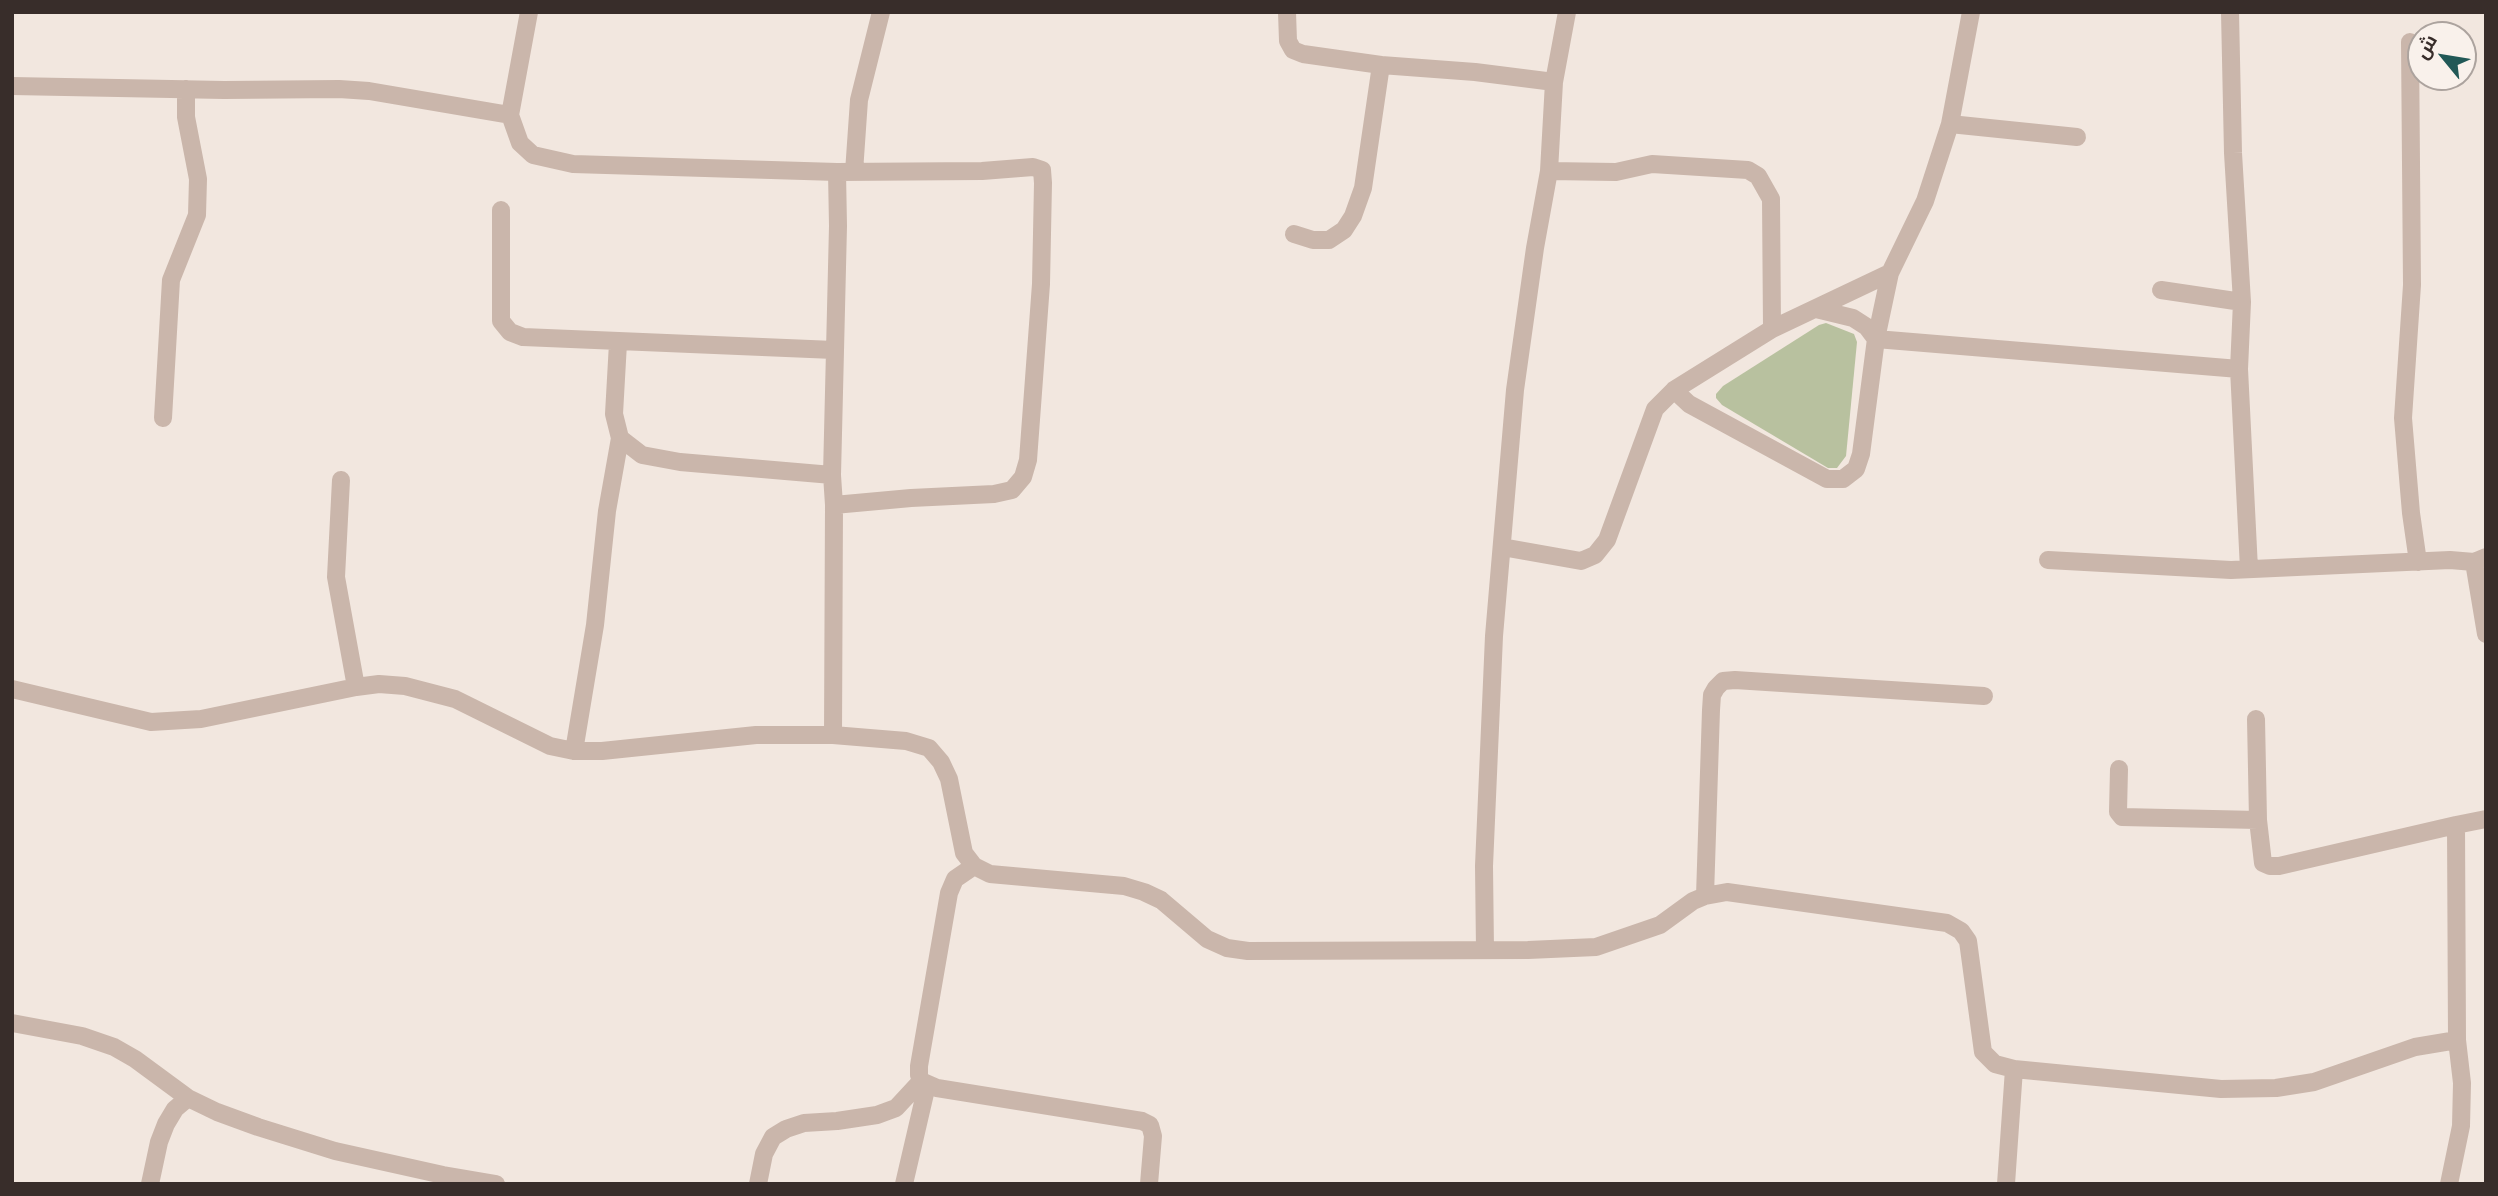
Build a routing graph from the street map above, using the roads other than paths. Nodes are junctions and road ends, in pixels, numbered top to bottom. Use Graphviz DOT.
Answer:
graph roads {
  1 [pos="529,12"];
  2 [pos="881,12"];
  3 [pos="1287,12"];
  4 [pos="1567,12"];
  5 [pos="1971,12"];
  6 [pos="2230,12"];
  7 [pos="1381,65"];
  8 [pos="1555,82"];
  9 [pos="12,86"];
  10 [pos="186,89"];
  11 [pos="2410,91"];
  12 [pos="510,115"];
  13 [pos="1950,124"];
  14 [pos="2077,137"];
  15 [pos="1549,170"];
  16 [pos="846,172"];
  17 [pos="501,210"];
  18 [pos="1294,234"];
  19 [pos="1889,273"];
  20 [pos="2161,290"];
  21 [pos="2242,302"];
  22 [pos="1816,309"];
  23 [pos="1772,329"];
  24 [pos="1876,339"];
  25 [pos="618,343"];
  26 [pos="834,350"];
  27 [pos="2239,369"];
  28 [pos="1674,390"];
  29 [pos="163,418"];
  30 [pos="620,439"];
  31 [pos="832,475"];
  32 [pos="341,480"];
  33 [pos="834,505"];
  34 [pos="1502,547"];
  35 [pos="2480,559"];
  36 [pos="2048,560"];
  37 [pos="2418,562"];
  38 [pos="2249,569"];
  39 [pos="2486,634"];
  40 [pos="356,687"];
  41 [pos="12,689"];
  42 [pos="1984,696"];
  43 [pos="2256,719"];
  44 [pos="832,735"];
  45 [pos="575,751"];
  46 [pos="2119,769"];
  47 [pos="2486,819"];
  48 [pos="2258,820"];
  49 [pos="2456,825"];
  50 [pos="974,866"];
  51 [pos="1705,897"];
  52 [pos="1485,950"];
  53 [pos="12,1023"];
  54 [pos="2457,1040"];
  55 [pos="2014,1069"];
  56 [pos="924,1083"];
  57 [pos="188,1098"];
  58 [pos="150,1184"];
  59 [pos="496,1184"];
  60 [pos="758,1184"];
  61 [pos="904,1184"];
  62 [pos="1149,1184"];
  63 [pos="2006,1184"];
  64 [pos="2449,1184"];
  1 -- 12 [label="street"];
  2 -- 16 [label="street"];
  3 -- 7 [label="street"];
  4 -- 8 [label="street"];
  5 -- 13 [label="street"];
  6 -- 21 [label="street"];
  7 -- 8 [label="street"];
  7 -- 18 [label="street"];
  8 -- 15 [label="street"];
  9 -- 10 [label="street"];
  10 -- 12 [label="street"];
  10 -- 29 [label="street"];
  11 -- 37 [label="street"];
  12 -- 16 [label="street"];
  13 -- 14 [label="street"];
  13 -- 19 [label="street"];
  15 -- 23 [label="street"];
  15 -- 34 [label="street"];
  16 -- 26 [label="street"];
  16 -- 33 [label="street"];
  17 -- 25 [label="street"];
  19 -- 22 [label="street"];
  19 -- 24 [label="street"];
  20 -- 21 [label="street"];
  21 -- 27 [label="street"];
  22 -- 23 [label="street"];
  22 -- 24 [label="street"];
  23 -- 28 [label="street"];
  24 -- 27 [label="street"];
  24 -- 28 [label="street"];
  25 -- 26 [label="street"];
  25 -- 30 [label="street"];
  26 -- 31 [label="street"];
  27 -- 38 [label="street"];
  28 -- 34 [label="street"];
  30 -- 31 [label="street"];
  30 -- 45 [label="street"];
  31 -- 33 [label="street"];
  32 -- 40 [label="street"];
  33 -- 44 [label="street"];
  34 -- 52 [label="street"];
  35 -- 37 [label="street"];
  35 -- 39 [label="street"];
  36 -- 38 [label="street"];
  37 -- 38 [label="street"];
  40 -- 41 [label="street"];
  40 -- 45 [label="street"];
  42 -- 51 [label="street"];
  43 -- 48 [label="street"];
  44 -- 45 [label="street"];
  44 -- 50 [label="street"];
  46 -- 48 [label="street"];
  47 -- 49 [label="street"];
  48 -- 49 [label="street"];
  49 -- 54 [label="street"];
  50 -- 52 [label="street"];
  50 -- 56 [label="street"];
  51 -- 52 [label="street"];
  51 -- 55 [label="street"];
  53 -- 57 [label="street"];
  54 -- 55 [label="street"];
  54 -- 64 [label="street"];
  55 -- 63 [label="street"];
  56 -- 60 [label="street"];
  56 -- 61 [label="street"];
  56 -- 62 [label="street"];
  57 -- 58 [label="street"];
  57 -- 59 [label="street"];
}
